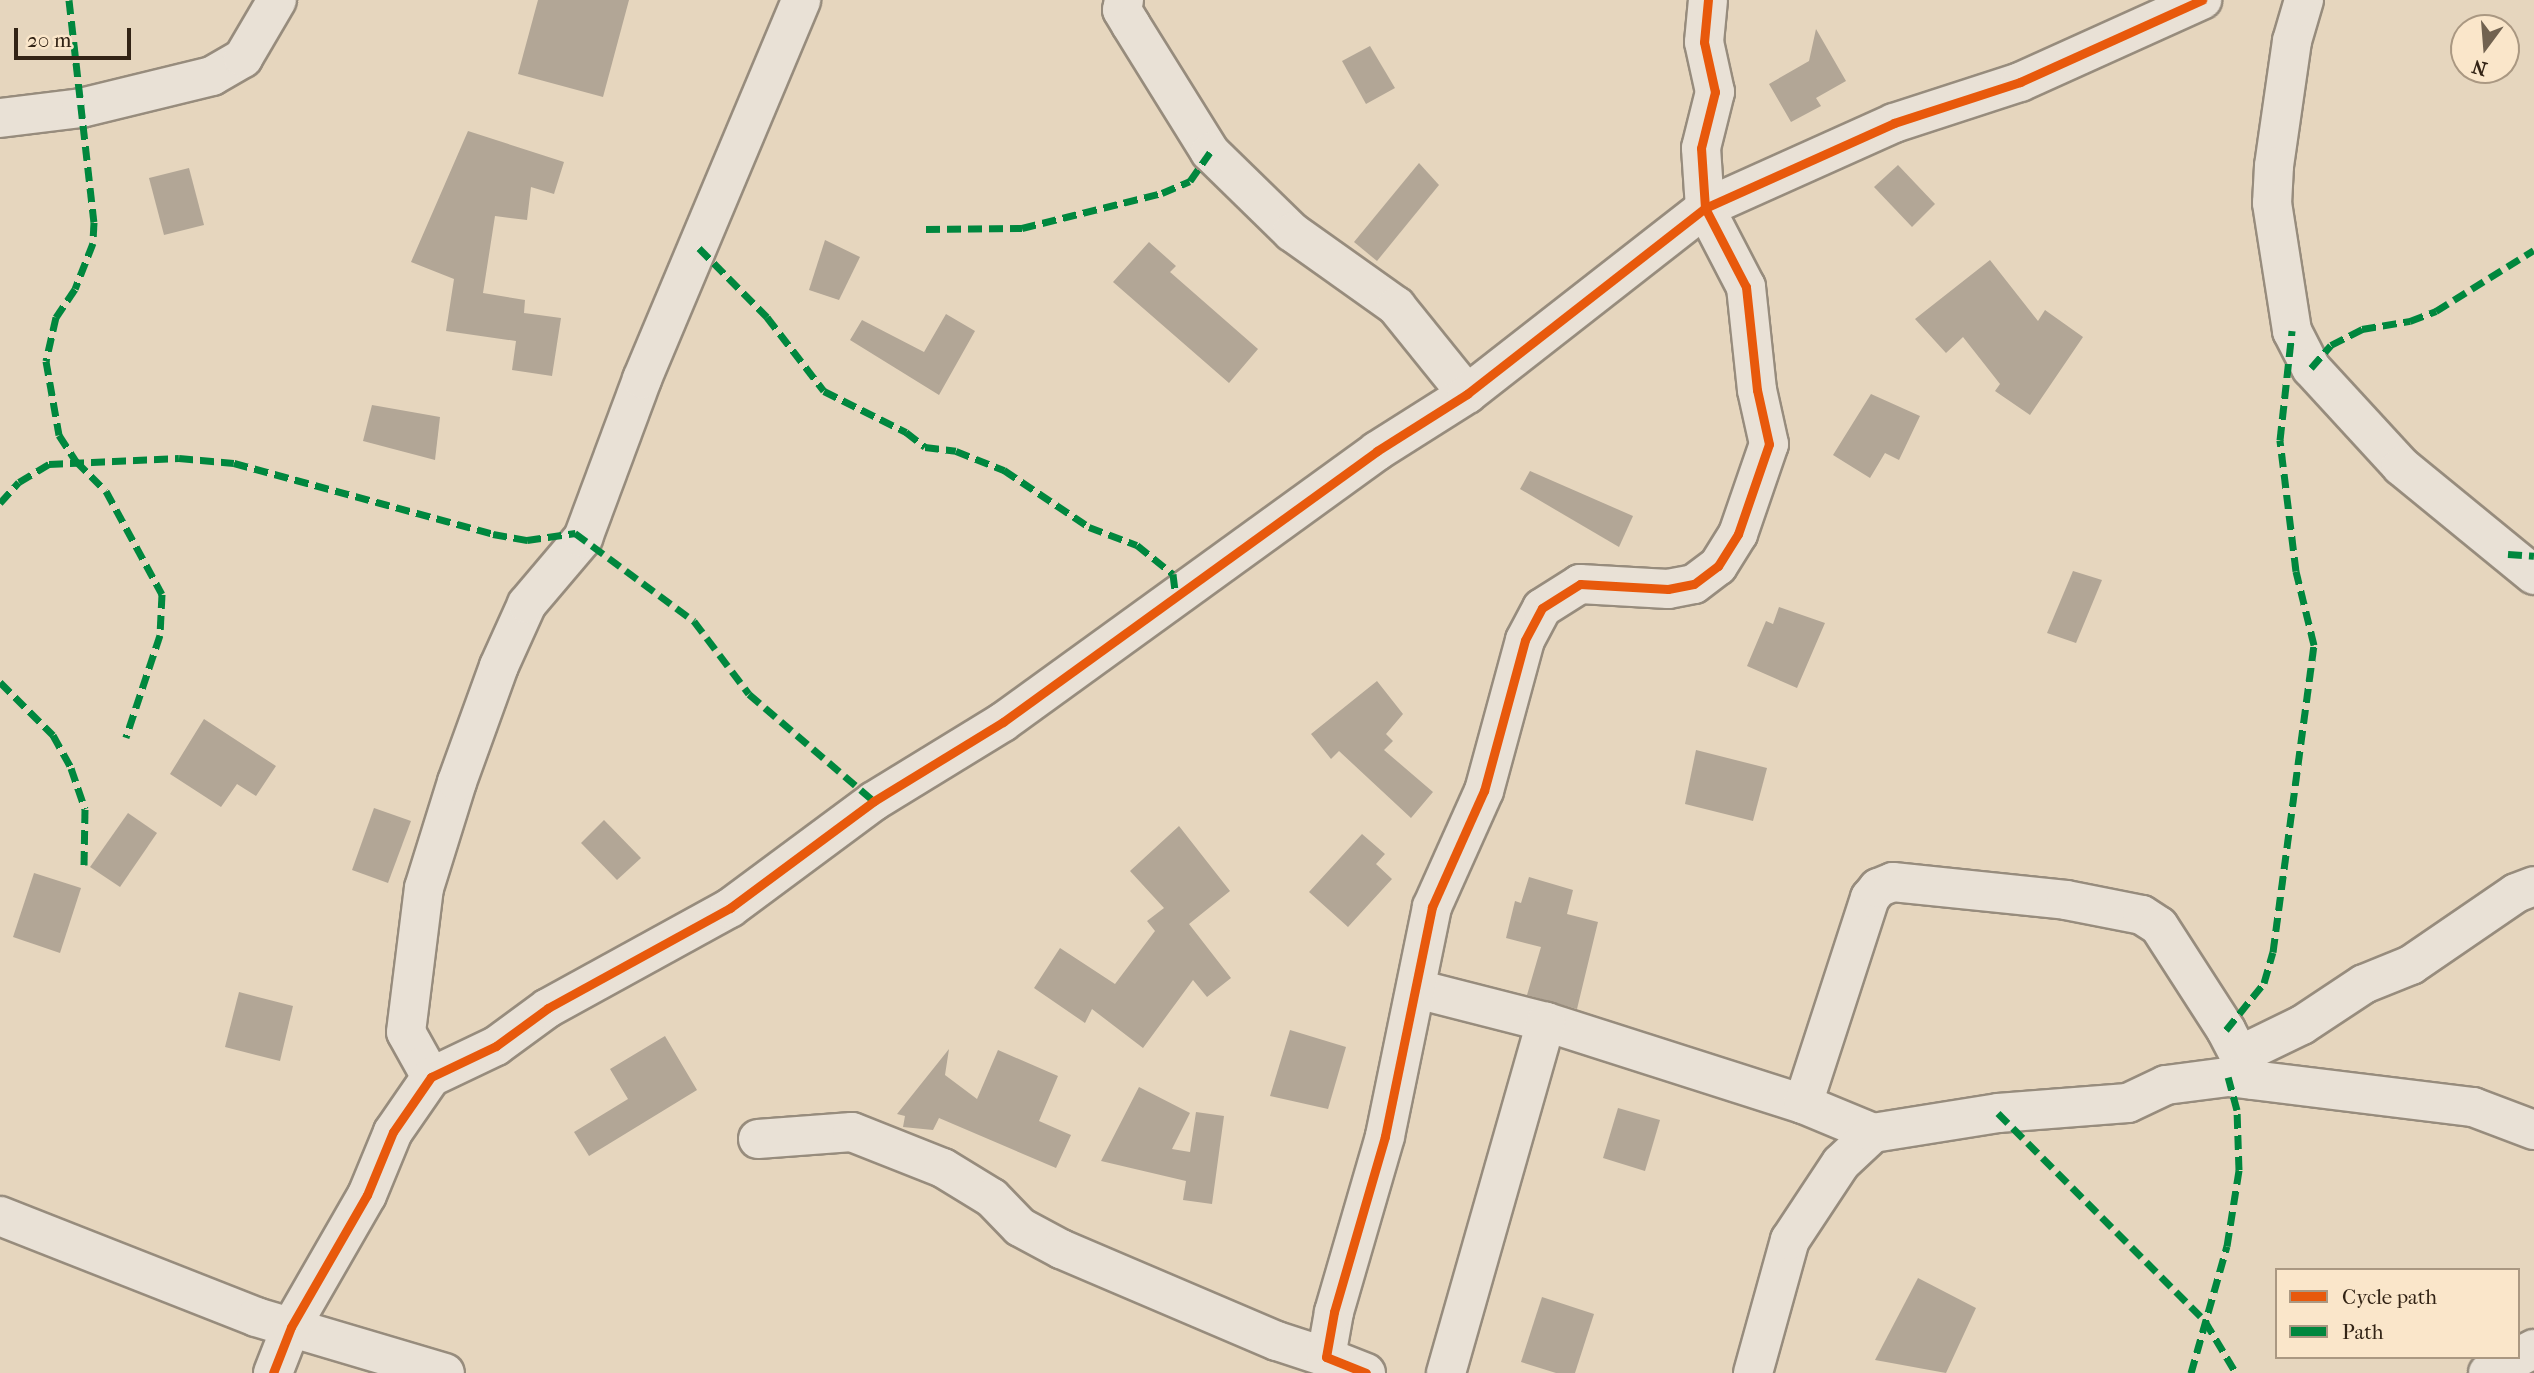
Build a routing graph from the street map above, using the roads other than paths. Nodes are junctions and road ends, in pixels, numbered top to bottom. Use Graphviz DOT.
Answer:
graph roads {
  1 [pos="277,0"];
  2 [pos="802,0"];
  3 [pos="1124,0"];
  4 [pos="1708,0"];
  5 [pos="2202,0"];
  6 [pos="2304,0"];
  7 [pos="0,118"];
  8 [pos="1705,208"];
  9 [pos="1467,394"];
  10 [pos="2534,575"];
  11 [pos="2534,886"];
  12 [pos="1417,989"];
  13 [pos="1546,1022"];
  14 [pos="2246,1068"];
  15 [pos="431,1077"];
  16 [pos="1803,1104"];
  17 [pos="2534,1130"];
  18 [pos="1873,1133"];
  19 [pos="758,1139"];
  20 [pos="0,1216"];
  21 [pos="291,1327"];
  22 [pos="1325,1357"];
  23 [pos="2515,1359"];
  24 [pos="273,1373"];
  25 [pos="445,1373"];
  26 [pos="1366,1373"];
  27 [pos="1446,1373"];
  28 [pos="1753,1373"];
  29 [pos="2488,1373"];
  1 -- 7 [label="street"];
  2 -- 15 [label="street"];
  3 -- 9 [label="street"];
  4 -- 8 [label="street"];
  5 -- 8 [label="street"];
  6 -- 10 [label="street"];
  8 -- 9 [label="street"];
  8 -- 12 [label="street"];
  9 -- 15 [label="street"];
  11 -- 14 [label="street"];
  12 -- 13 [label="street"];
  12 -- 22 [label="street"];
  13 -- 16 [label="street"];
  13 -- 27 [label="street"];
  14 -- 16 [label="street"];
  14 -- 17 [label="street"];
  14 -- 18 [label="street"];
  15 -- 21 [label="street"];
  16 -- 18 [label="street"];
  18 -- 28 [label="street"];
  19 -- 22 [label="street"];
  20 -- 21 [label="street"];
  21 -- 24 [label="street"];
  21 -- 25 [label="street"];
  22 -- 26 [label="street"];
  23 -- 29 [label="street"];
}
